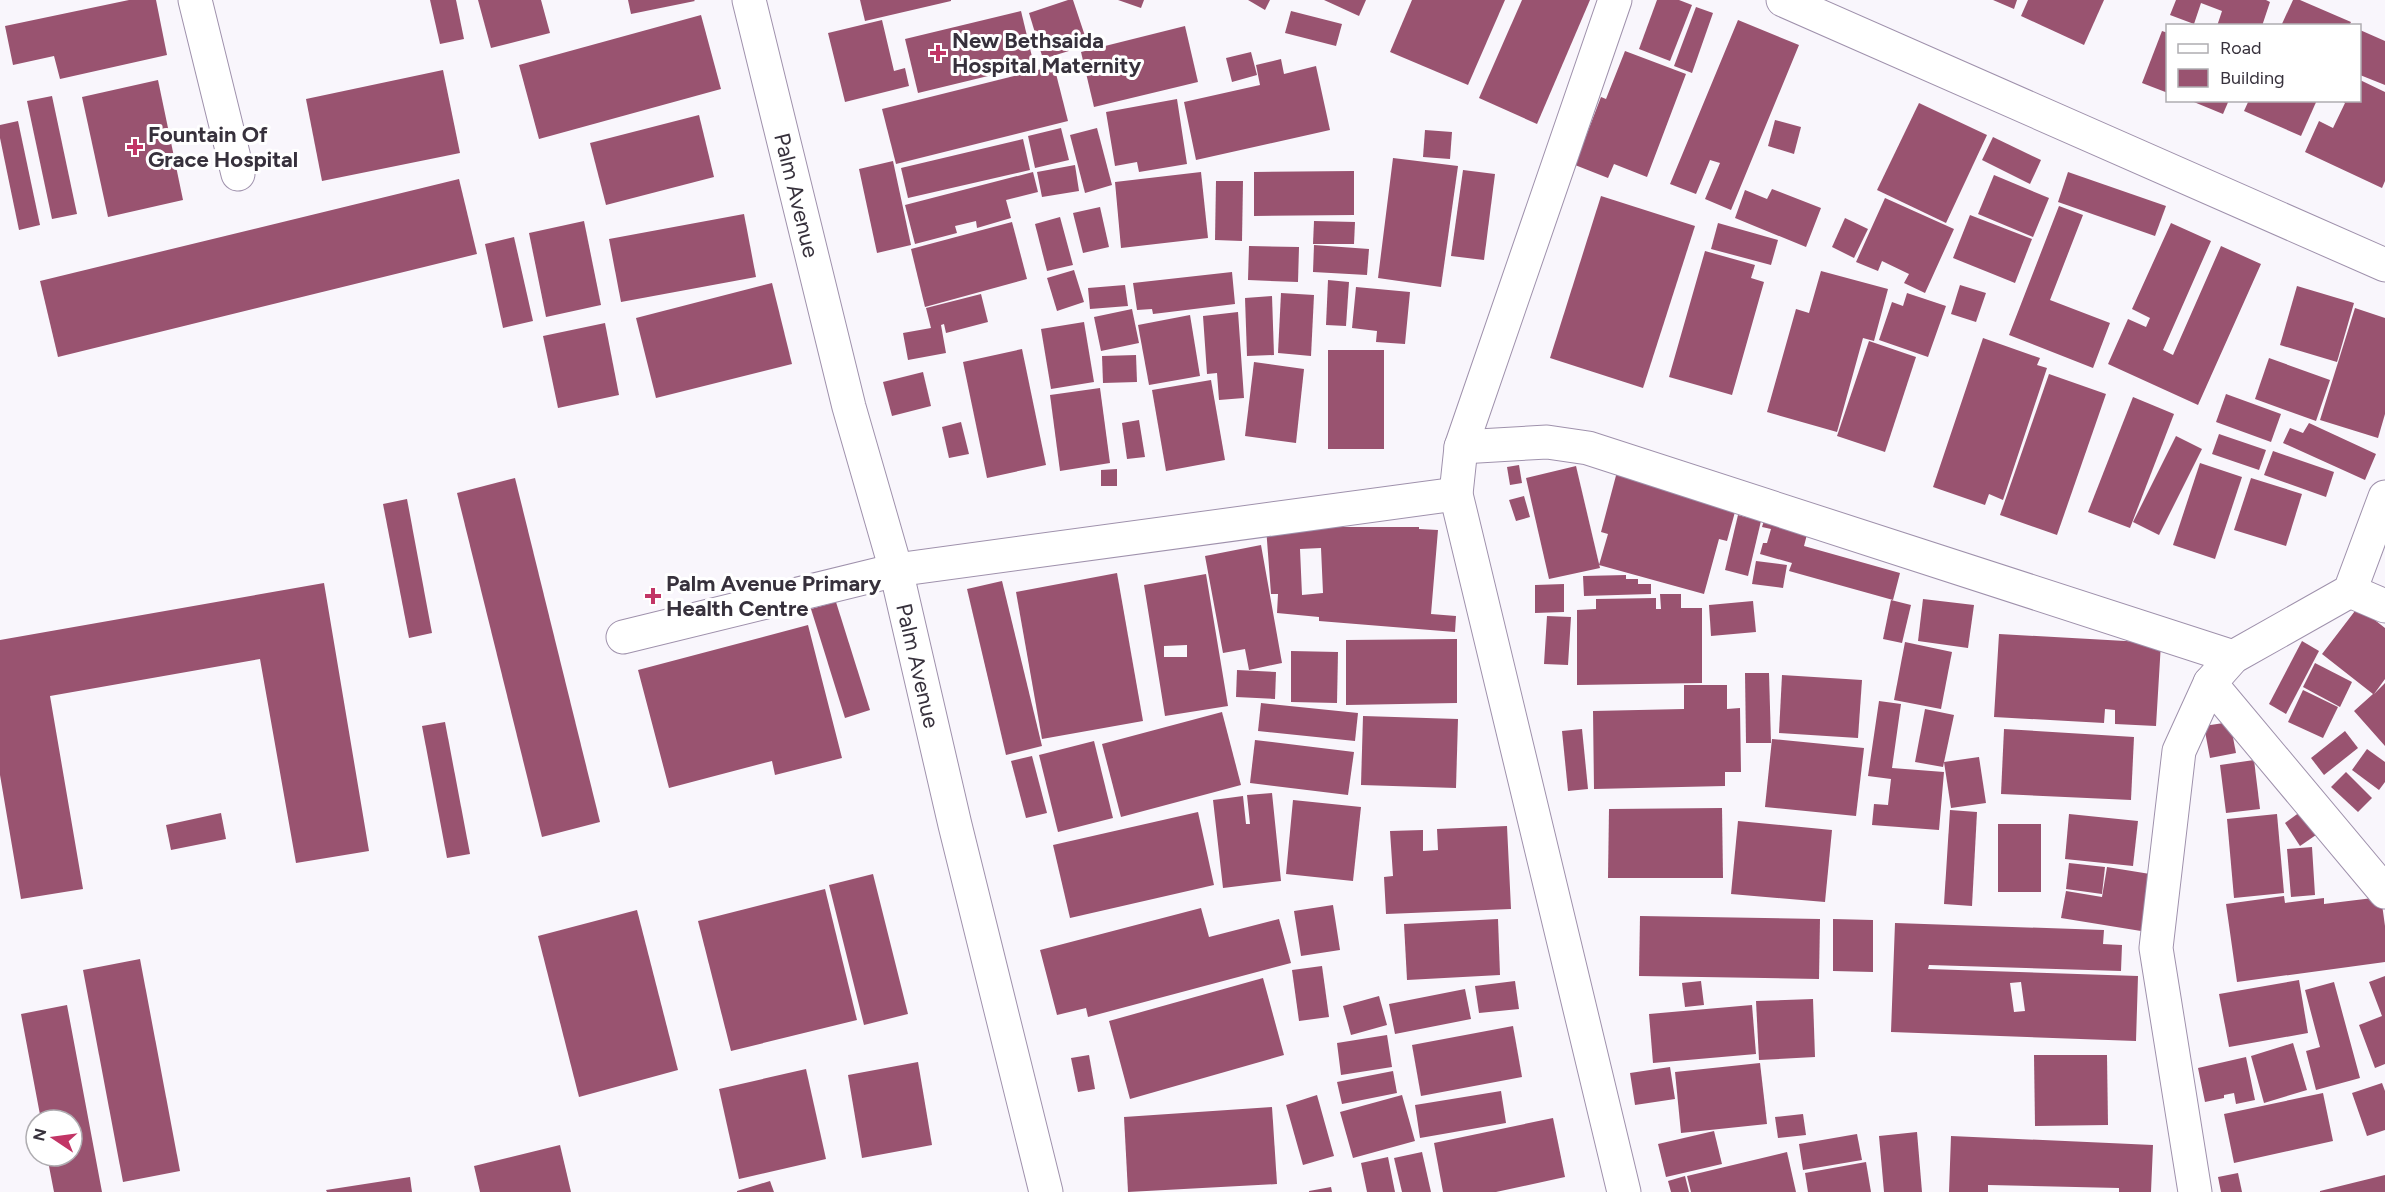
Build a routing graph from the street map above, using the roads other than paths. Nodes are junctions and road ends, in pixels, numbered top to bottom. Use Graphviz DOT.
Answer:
graph roads {
  1 [pos="195,0"];
  2 [pos="749,0"];
  3 [pos="1615,0"];
  4 [pos="1783,0"];
  5 [pos="238,174"];
  6 [pos="2385,265"];
  7 [pos="1461,447"];
  8 [pos="1456,494"];
  9 [pos="2385,497"];
  10 [pos="896,570"];
  11 [pos="2350,591"];
  12 [pos="2385,606"];
  13 [pos="623,637"];
  14 [pos="2233,657"];
  15 [pos="2210,683"];
  16 [pos="2385,892"];
  17 [pos="1046,1192"];
  18 [pos="1623,1192"];
  19 [pos="2195,1192"];
  1 -- 5 [label="street"];
  2 -- 10 [label="street, Palm Avenue"];
  3 -- 7 [label="street"];
  4 -- 6 [label="street"];
  7 -- 8 [label="street"];
  7 -- 14 [label="street"];
  8 -- 10 [label="street"];
  8 -- 18 [label="street"];
  9 -- 11 [label="street"];
  10 -- 13 [label="street"];
  10 -- 17 [label="street, Palm Avenue"];
  11 -- 12 [label="street"];
  11 -- 14 [label="street"];
  14 -- 15 [label="street"];
  15 -- 16 [label="street"];
  15 -- 19 [label="street"];
}
